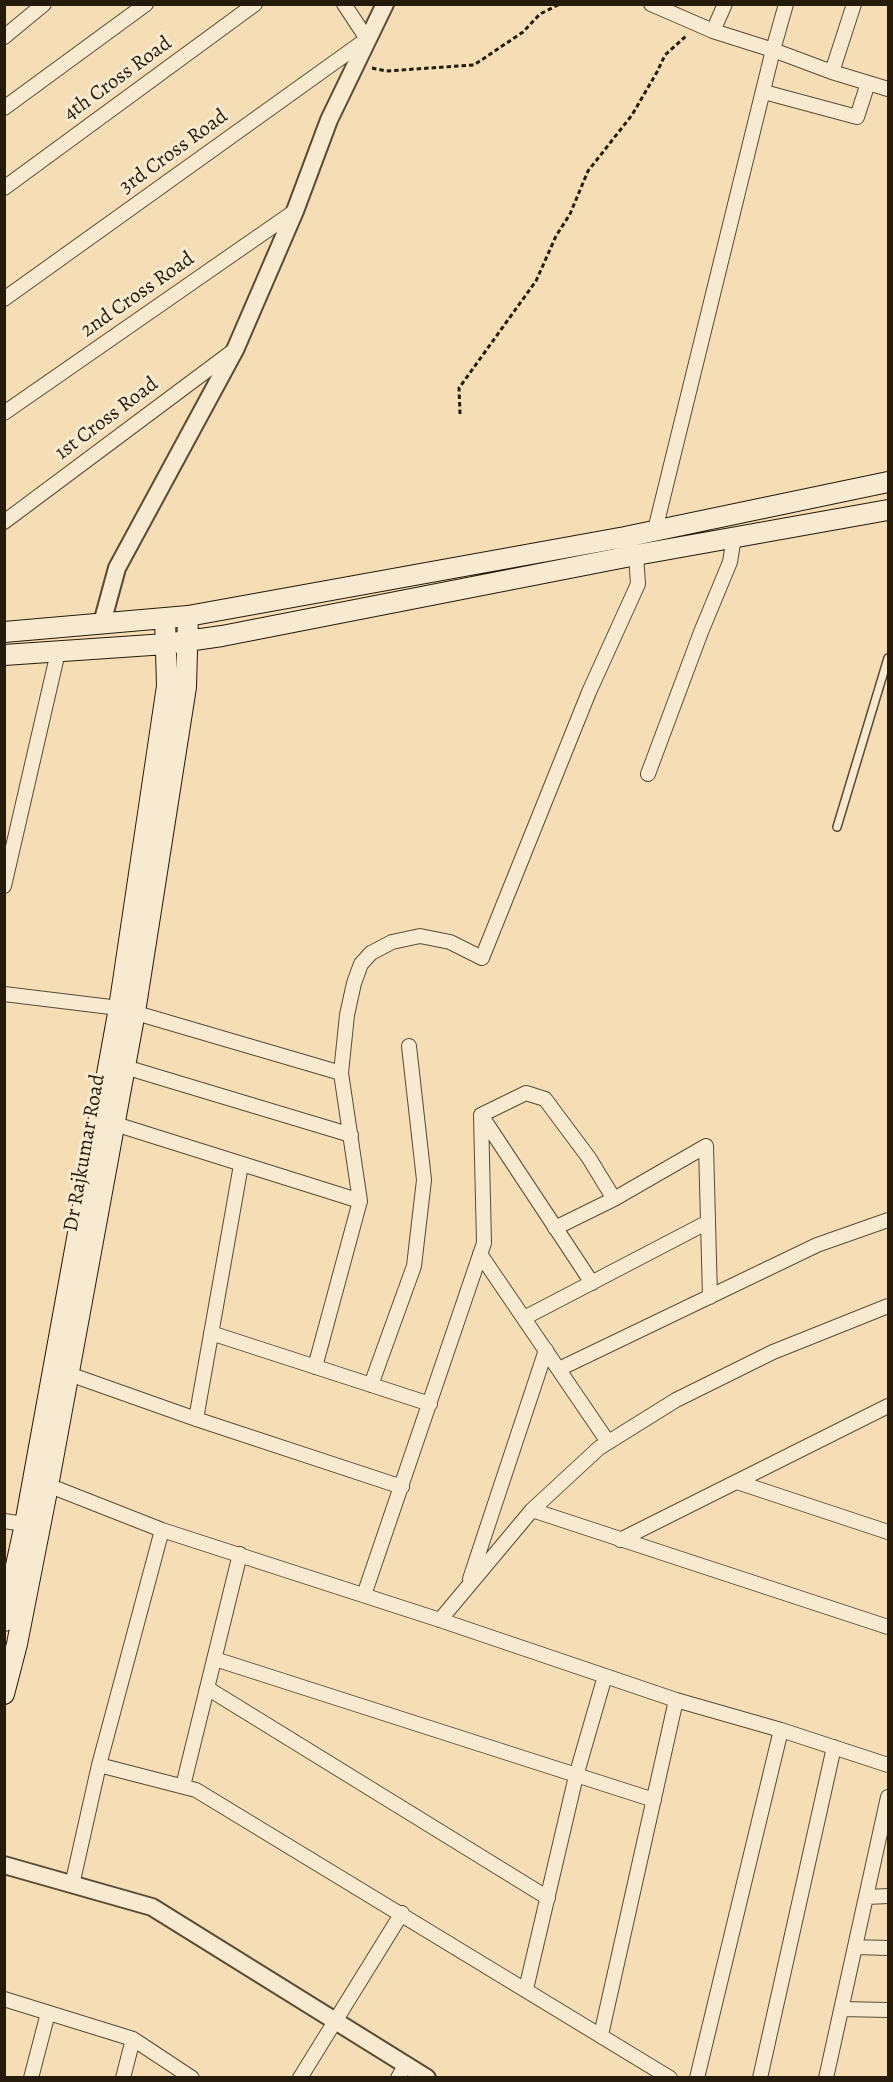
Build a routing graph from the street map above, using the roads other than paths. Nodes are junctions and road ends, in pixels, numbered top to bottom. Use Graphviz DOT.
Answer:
graph roads {
  1 [pos="44,4"];
  2 [pos="146,4"];
  3 [pos="255,4"];
  4 [pos="344,4"];
  5 [pos="385,4"];
  6 [pos="651,4"];
  7 [pos="725,4"];
  8 [pos="786,4"];
  9 [pos="854,4"];
  10 [pos="713,31"];
  11 [pos="4,37"];
  12 [pos="367,39"];
  13 [pos="773,50"];
  14 [pos="832,72"];
  15 [pos="868,83"];
  16 [pos="888,88"];
  17 [pos="764,92"];
  18 [pos="4,108"];
  19 [pos="4,188"];
  20 [pos="295,211"];
  21 [pos="4,299"];
  22 [pos="235,350"];
  23 [pos="4,414"];
  24 [pos="888,482"];
  25 [pos="888,510"];
  26 [pos="4,522"];
  27 [pos="655,530"];
  28 [pos="734,537"];
  29 [pos="636,555"];
  30 [pos="188,616"];
  31 [pos="165,618"];
  32 [pos="102,623"];
  33 [pos="4,632"];
  34 [pos="188,641"];
  35 [pos="166,644"];
  36 [pos="58,652"];
  37 [pos="4,656"];
  38 [pos="888,658"];
  39 [pos="648,774"];
  40 [pos="19,820"];
  41 [pos="4,821"];
  42 [pos="837,827"];
  43 [pos="4,886"];
  44 [pos="4,994"];
  45 [pos="127,1010"];
  46 [pos="409,1046"];
  47 [pos="125,1067"];
  48 [pos="341,1073"];
  49 [pos="481,1115"];
  50 [pos="115,1124"];
  51 [pos="351,1135"];
  52 [pos="241,1165"];
  53 [pos="614,1199"];
  54 [pos="360,1201"];
  55 [pos="888,1220"];
  56 [pos="708,1222"];
  57 [pos="555,1228"];
  58 [pos="480,1254"];
  59 [pos="592,1282"];
  60 [pos="710,1297"];
  61 [pos="888,1306"];
  62 [pos="524,1318"];
  63 [pos="211,1333"];
  64 [pos="546,1350"];
  65 [pos="315,1366"];
  66 [pos="559,1369"];
  67 [pos="69,1374"];
  68 [pos="371,1384"];
  69 [pos="430,1404"];
  70 [pos="888,1406"];
  71 [pos="196,1419"];
  72 [pos="608,1442"];
  73 [pos="737,1482"];
  74 [pos="40,1483"];
  75 [pos="402,1487"];
  76 [pos="532,1510"];
  77 [pos="4,1521"];
  78 [pos="25,1524"];
  79 [pos="162,1530"];
  80 [pos="888,1532"];
  81 [pos="620,1540"];
  82 [pos="240,1554"];
  83 [pos="468,1587"];
  84 [pos="364,1595"];
  85 [pos="440,1620"];
  86 [pos="4,1621"];
  87 [pos="888,1627"];
  88 [pos="215,1659"];
  89 [pos="605,1676"];
  90 [pos="207,1688"];
  91 [pos="4,1694"];
  92 [pos="676,1700"];
  93 [pos="781,1730"];
  94 [pos="834,1748"];
  95 [pos="888,1765"];
  96 [pos="99,1766"];
  97 [pos="576,1776"];
  98 [pos="183,1786"];
  99 [pos="888,1797"];
  100 [pos="654,1800"];
  101 [pos="884,1834"];
  102 [pos="4,1865"];
  103 [pos="72,1885"];
  104 [pos="888,1896"];
  105 [pos="867,1897"];
  106 [pos="548,1898"];
  107 [pos="402,1913"];
  108 [pos="855,1947"];
  109 [pos="888,1948"];
  110 [pos="526,1989"];
  111 [pos="4,1999"];
  112 [pos="842,2009"];
  113 [pos="888,2010"];
  114 [pos="48,2013"];
  115 [pos="336,2021"];
  116 [pos="601,2035"];
  117 [pos="133,2039"];
  118 [pos="402,2071"];
  119 [pos="31,2078"];
  120 [pos="123,2078"];
  121 [pos="192,2078"];
  122 [pos="300,2078"];
  123 [pos="427,2078"];
  124 [pos="670,2078"];
  125 [pos="697,2078"];
  126 [pos="760,2078"];
  127 [pos="826,2078"];
  1 -- 11 [label="street"];
  2 -- 18 [label="street"];
  3 -- 19 [label="street, 4th Cross Road"];
  4 -- 12 [label="street"];
  5 -- 12 [label="street"];
  6 -- 10 [label="street"];
  7 -- 10 [label="street"];
  8 -- 13 [label="street"];
  9 -- 14 [label="street"];
  10 -- 13 [label="street"];
  12 -- 20 [label="street"];
  12 -- 21 [label="street, 3rd Cross Road"];
  13 -- 14 [label="street"];
  13 -- 17 [label="street"];
  14 -- 15 [label="street"];
  15 -- 16 [label="street"];
  15 -- 17 [label="street"];
  17 -- 27 [label="street"];
  20 -- 22 [label="street"];
  20 -- 23 [label="street, 2nd Cross Road"];
  22 -- 26 [label="street, 1st Cross Road"];
  22 -- 32 [label="street"];
  24 -- 27 [label="main road"];
  25 -- 28 [label="main road"];
  27 -- 30 [label="main road"];
  28 -- 29 [label="main road"];
  28 -- 39 [label="street"];
  29 -- 34 [label="main road"];
  29 -- 48 [label="street"];
  30 -- 31 [label="main road"];
  30 -- 34 [label="main road, Dr Rajkumar Road"];
  31 -- 32 [label="main road"];
  31 -- 35 [label="main road, Dr Rajkumar Road"];
  32 -- 33 [label="main road"];
  34 -- 35 [label="main road"];
  34 -- 45 [label="main road, Dr Rajkumar Road"];
  35 -- 36 [label="main road"];
  35 -- 45 [label="main road, Dr Rajkumar Road"];
  36 -- 37 [label="main road"];
  36 -- 40 [label="street"];
  38 -- 42 [label="lane"];
  40 -- 41 [label="street"];
  40 -- 43 [label="street"];
  44 -- 45 [label="street"];
  45 -- 47 [label="main road, Dr Rajkumar Road"];
  45 -- 48 [label="street"];
  45 -- 74 [label="main road, Dr Rajkumar Road"];
  46 -- 68 [label="street"];
  47 -- 50 [label="main road, Dr Rajkumar Road"];
  47 -- 51 [label="street"];
  48 -- 51 [label="street"];
  49 -- 53 [label="street"];
  49 -- 57 [label="street"];
  49 -- 58 [label="street"];
  50 -- 52 [label="street"];
  50 -- 67 [label="main road, Dr Rajkumar Road"];
  51 -- 54 [label="street"];
  52 -- 54 [label="street"];
  52 -- 63 [label="street"];
  53 -- 56 [label="street"];
  53 -- 57 [label="street"];
  54 -- 65 [label="street"];
  55 -- 60 [label="street"];
  56 -- 59 [label="street"];
  56 -- 60 [label="street"];
  57 -- 59 [label="street"];
  58 -- 62 [label="street"];
  58 -- 69 [label="street"];
  59 -- 62 [label="street"];
  60 -- 66 [label="street"];
  61 -- 72 [label="street"];
  62 -- 64 [label="street"];
  63 -- 65 [label="street"];
  63 -- 71 [label="street"];
  64 -- 66 [label="street"];
  64 -- 83 [label="street"];
  65 -- 68 [label="street"];
  66 -- 72 [label="street"];
  67 -- 71 [label="street"];
  67 -- 74 [label="main road, Dr Rajkumar Road"];
  68 -- 69 [label="street"];
  69 -- 75 [label="street"];
  70 -- 73 [label="street"];
  71 -- 75 [label="street"];
  72 -- 76 [label="street"];
  73 -- 80 [label="street"];
  73 -- 81 [label="street"];
  74 -- 78 [label="main road, Dr Rajkumar Road"];
  74 -- 79 [label="street"];
  74 -- 91 [label="main road, Dr Rajkumar Road"];
  75 -- 84 [label="street"];
  76 -- 81 [label="street"];
  76 -- 83 [label="street"];
  77 -- 78 [label="street"];
  78 -- 86 [label="main road, Dr Rajkumar Road"];
  79 -- 82 [label="street"];
  79 -- 96 [label="street"];
  81 -- 87 [label="street"];
  82 -- 84 [label="street"];
  82 -- 88 [label="street"];
  83 -- 85 [label="street"];
  84 -- 85 [label="street"];
  85 -- 89 [label="street"];
  88 -- 90 [label="street"];
  88 -- 97 [label="street"];
  89 -- 92 [label="street"];
  89 -- 97 [label="street"];
  90 -- 98 [label="street"];
  90 -- 106 [label="street"];
  92 -- 93 [label="street"];
  92 -- 100 [label="street"];
  93 -- 94 [label="street"];
  93 -- 125 [label="street"];
  94 -- 95 [label="street"];
  94 -- 126 [label="street"];
  96 -- 98 [label="street"];
  96 -- 103 [label="street"];
  97 -- 100 [label="street"];
  97 -- 106 [label="street"];
  98 -- 107 [label="street"];
  99 -- 101 [label="street"];
  100 -- 116 [label="street"];
  101 -- 105 [label="street"];
  102 -- 103 [label="street"];
  103 -- 115 [label="street"];
  104 -- 105 [label="street"];
  105 -- 108 [label="street"];
  106 -- 110 [label="street"];
  107 -- 110 [label="street"];
  107 -- 115 [label="street"];
  108 -- 109 [label="street"];
  108 -- 112 [label="street"];
  110 -- 116 [label="street"];
  111 -- 114 [label="street"];
  112 -- 113 [label="street"];
  112 -- 127 [label="street"];
  114 -- 117 [label="street"];
  114 -- 119 [label="street"];
  115 -- 118 [label="street"];
  115 -- 122 [label="street"];
  116 -- 124 [label="street"];
  117 -- 120 [label="street"];
  117 -- 121 [label="street"];
  118 -- 123 [label="street"];
}
